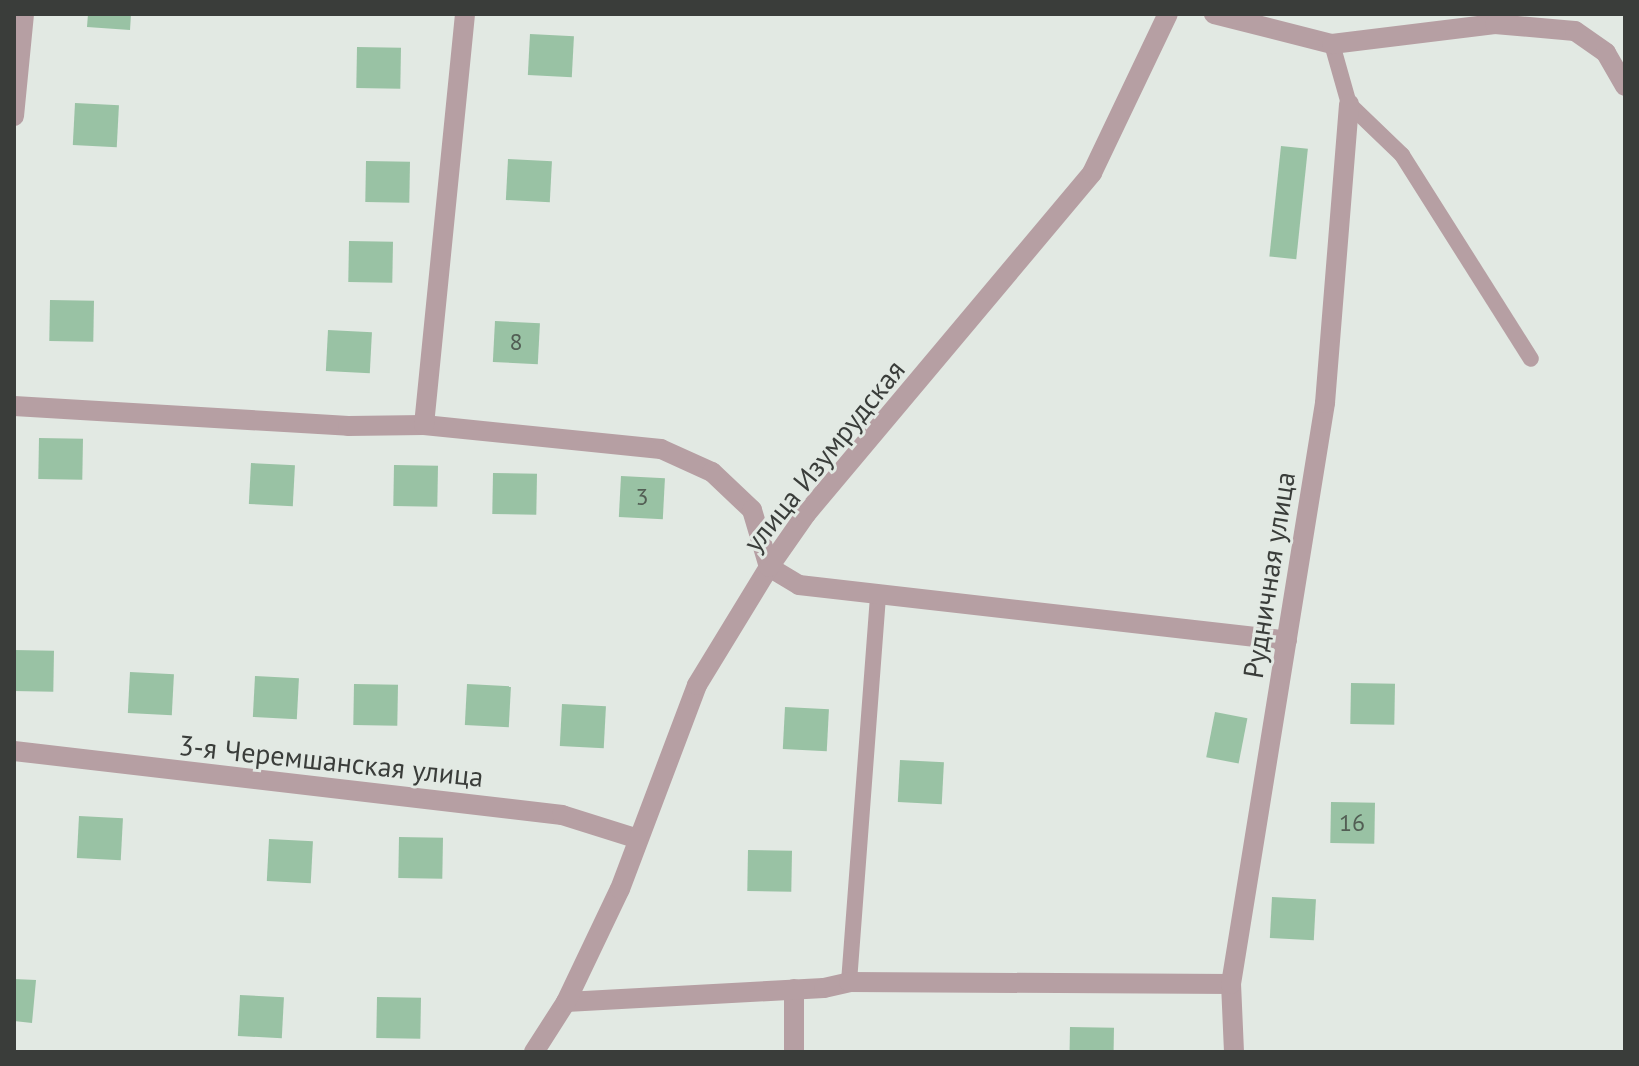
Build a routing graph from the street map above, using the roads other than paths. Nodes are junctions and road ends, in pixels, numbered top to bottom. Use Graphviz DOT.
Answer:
graph roads {
  1 [pos="24,14"];
  2 [pos="465,14"];
  3 [pos="1168,14"];
  4 [pos="1214,14"];
  5 [pos="1332,44"];
  6 [pos="1625,86"];
  7 [pos="1349,104"];
  8 [pos="14,116"];
  9 [pos="1531,359"];
  10 [pos="14,406"];
  11 [pos="424,425"];
  12 [pos="769,567"];
  13 [pos="878,594"];
  14 [pos="1287,641"];
  15 [pos="14,751"];
  16 [pos="638,839"];
  17 [pos="849,982"];
  18 [pos="1231,984"];
  19 [pos="794,989"];
  20 [pos="566,1002"];
  21 [pos="534,1052"];
  22 [pos="794,1052"];
  23 [pos="1234,1052"];
  1 -- 8 [label="street"];
  2 -- 11 [label="street"];
  3 -- 12 [label="street, улица Изумрудская"];
  4 -- 5 [label="street"];
  5 -- 6 [label="street"];
  5 -- 7 [label="lane"];
  7 -- 9 [label="lane"];
  7 -- 14 [label="street, Рудничная улица"];
  10 -- 11 [label="street"];
  11 -- 12 [label="street"];
  12 -- 13 [label="street"];
  12 -- 16 [label="street, улица Изумрудская"];
  13 -- 14 [label="street"];
  13 -- 17 [label="lane"];
  14 -- 18 [label="street, Рудничная улица"];
  15 -- 16 [label="street, 3-я Черемшанская улица"];
  16 -- 20 [label="street, улица Изумрудская"];
  17 -- 18 [label="street"];
  17 -- 19 [label="street"];
  18 -- 23 [label="street, Рудничная улица"];
  19 -- 20 [label="street"];
  19 -- 22 [label="street"];
  20 -- 21 [label="street, улица Изумрудская"];
}
